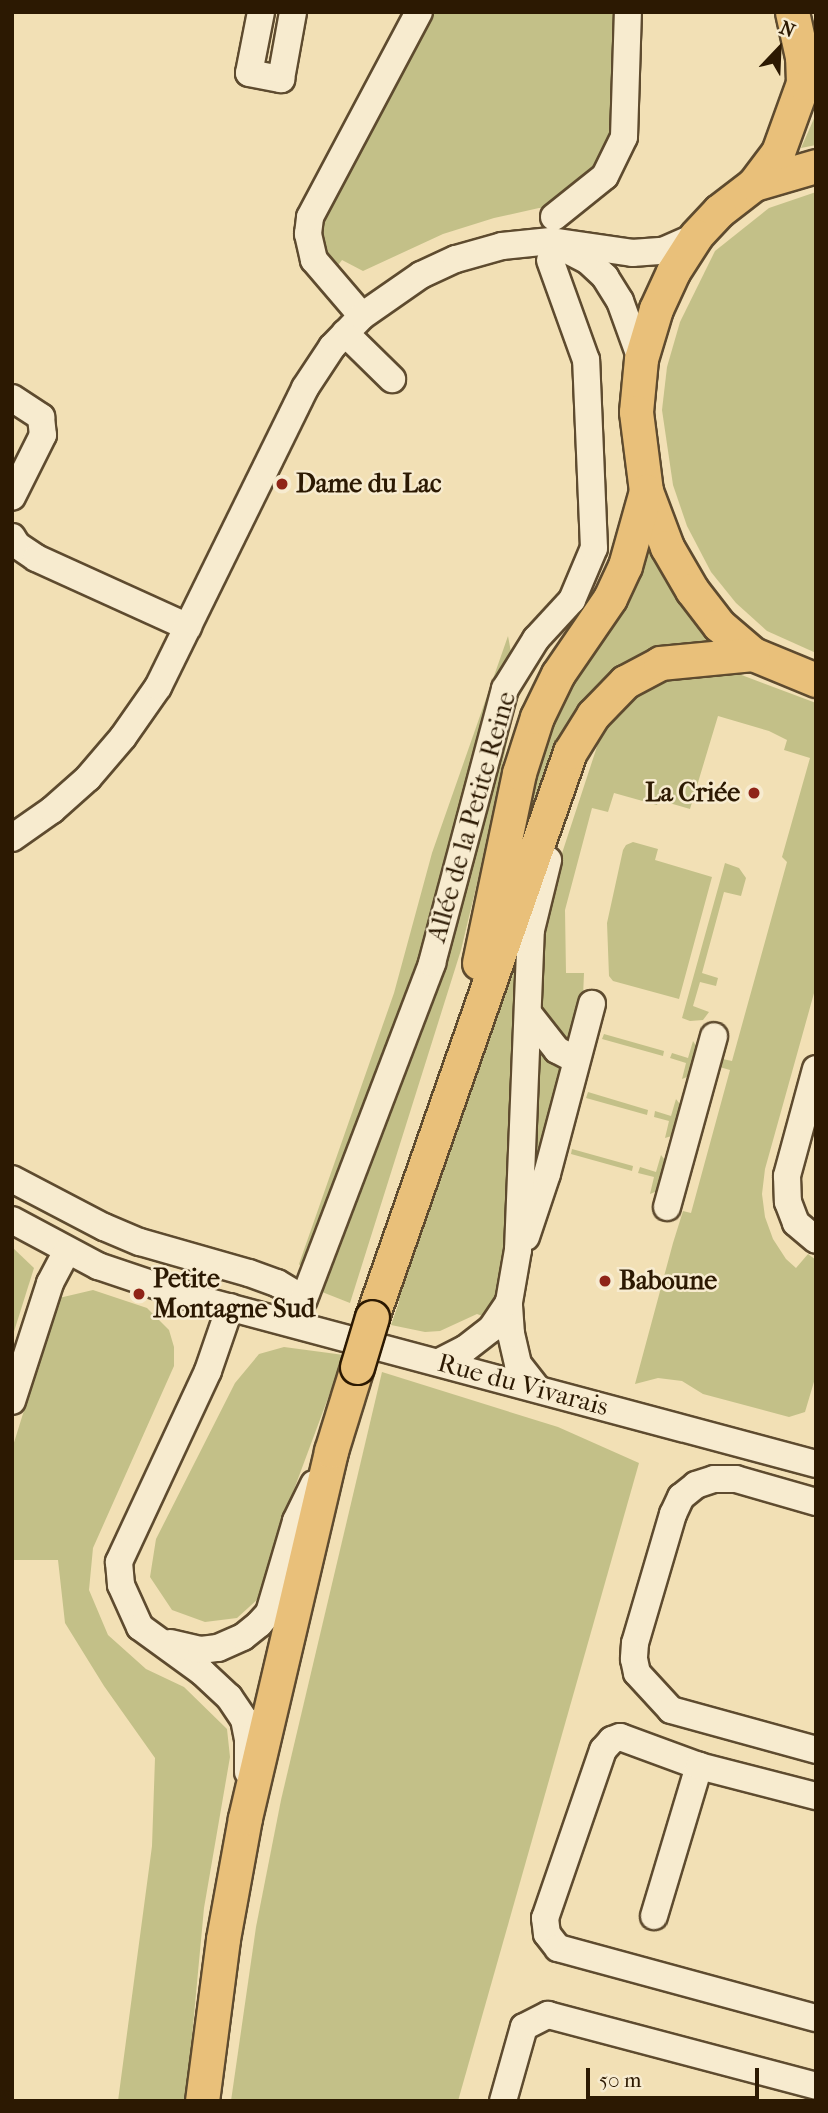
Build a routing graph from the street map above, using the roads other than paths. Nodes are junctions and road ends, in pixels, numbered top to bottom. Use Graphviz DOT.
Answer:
graph roads {
  1 [pos="261,12"];
  2 [pos="293,12"];
  3 [pos="419,12"];
  4 [pos="628,12"];
  5 [pos="792,12"];
  6 [pos="816,166"];
  7 [pos="754,184"];
  8 [pos="696,236"];
  9 [pos="551,239"];
  10 [pos="353,325"];
  11 [pos="640,359"];
  12 [pos="392,379"];
  13 [pos="12,398"];
  14 [pos="646,491"];
  15 [pos="12,497"];
  16 [pos="12,537"];
  17 [pos="188,627"];
  18 [pos="753,654"];
  19 [pos="816,680"];
  20 [pos="570,752"];
  21 [pos="12,838"];
  22 [pos="592,1004"];
  23 [pos="528,1013"];
  24 [pos="714,1036"];
  25 [pos="575,1059"];
  26 [pos="458,1065"];
  27 [pos="816,1069"];
  28 [pos="12,1178"];
  29 [pos="667,1207"];
  30 [pos="12,1220"];
  31 [pos="816,1240"];
  32 [pos="517,1250"];
  33 [pos="67,1251"];
  34 [pos="509,1302"];
  35 [pos="230,1307"];
  36 [pos="439,1362"];
  37 [pos="536,1387"];
  38 [pos="12,1401"];
  39 [pos="331,1451"];
  40 [pos="816,1464"];
  41 [pos="816,1502"];
  42 [pos="165,1642"];
  43 [pos="816,1750"];
  44 [pos="699,1766"];
  45 [pos="816,1796"];
  46 [pos="245,1818"];
  47 [pos="654,1916"];
  48 [pos="816,2018"];
  49 [pos="816,2086"];
  50 [pos="202,2101"];
  51 [pos="503,2101"];
  1 -- 2 [label="street"];
  3 -- 10 [label="street"];
  4 -- 9 [label="street"];
  5 -- 7 [label="main road"];
  6 -- 7 [label="main road"];
  7 -- 8 [label="main road"];
  8 -- 9 [label="street"];
  8 -- 11 [label="main road"];
  9 -- 10 [label="street"];
  9 -- 11 [label="street"];
  9 -- 28 [label="street, Allée de la Petite Reine"];
  10 -- 12 [label="street"];
  10 -- 17 [label="street"];
  11 -- 14 [label="main road"];
  13 -- 15 [label="street"];
  14 -- 18 [label="main road"];
  14 -- 26 [label="main road"];
  16 -- 17 [label="street"];
  17 -- 21 [label="street"];
  18 -- 19 [label="main road"];
  18 -- 20 [label="main road"];
  20 -- 23 [label="street"];
  20 -- 26 [label="main road"];
  22 -- 25 [label="street"];
  23 -- 25 [label="street"];
  23 -- 32 [label="street"];
  24 -- 29 [label="street"];
  25 -- 32 [label="street"];
  26 -- 39 [label="main road, bridge"];
  27 -- 31 [label="street"];
  30 -- 33 [label="street, Rue du Vivarais"];
  32 -- 34 [label="street"];
  33 -- 35 [label="street, Rue du Vivarais"];
  33 -- 38 [label="street"];
  34 -- 36 [label="street"];
  34 -- 37 [label="street"];
  35 -- 36 [label="street, Rue du Vivarais"];
  35 -- 42 [label="street"];
  36 -- 37 [label="street, Rue du Vivarais"];
  37 -- 40 [label="street, Rue du Vivarais"];
  39 -- 42 [label="street"];
  39 -- 46 [label="main road"];
  41 -- 43 [label="street"];
  42 -- 46 [label="street"];
  44 -- 45 [label="street"];
  44 -- 47 [label="street"];
  44 -- 48 [label="street"];
  46 -- 50 [label="main road"];
  49 -- 51 [label="street"];
}
